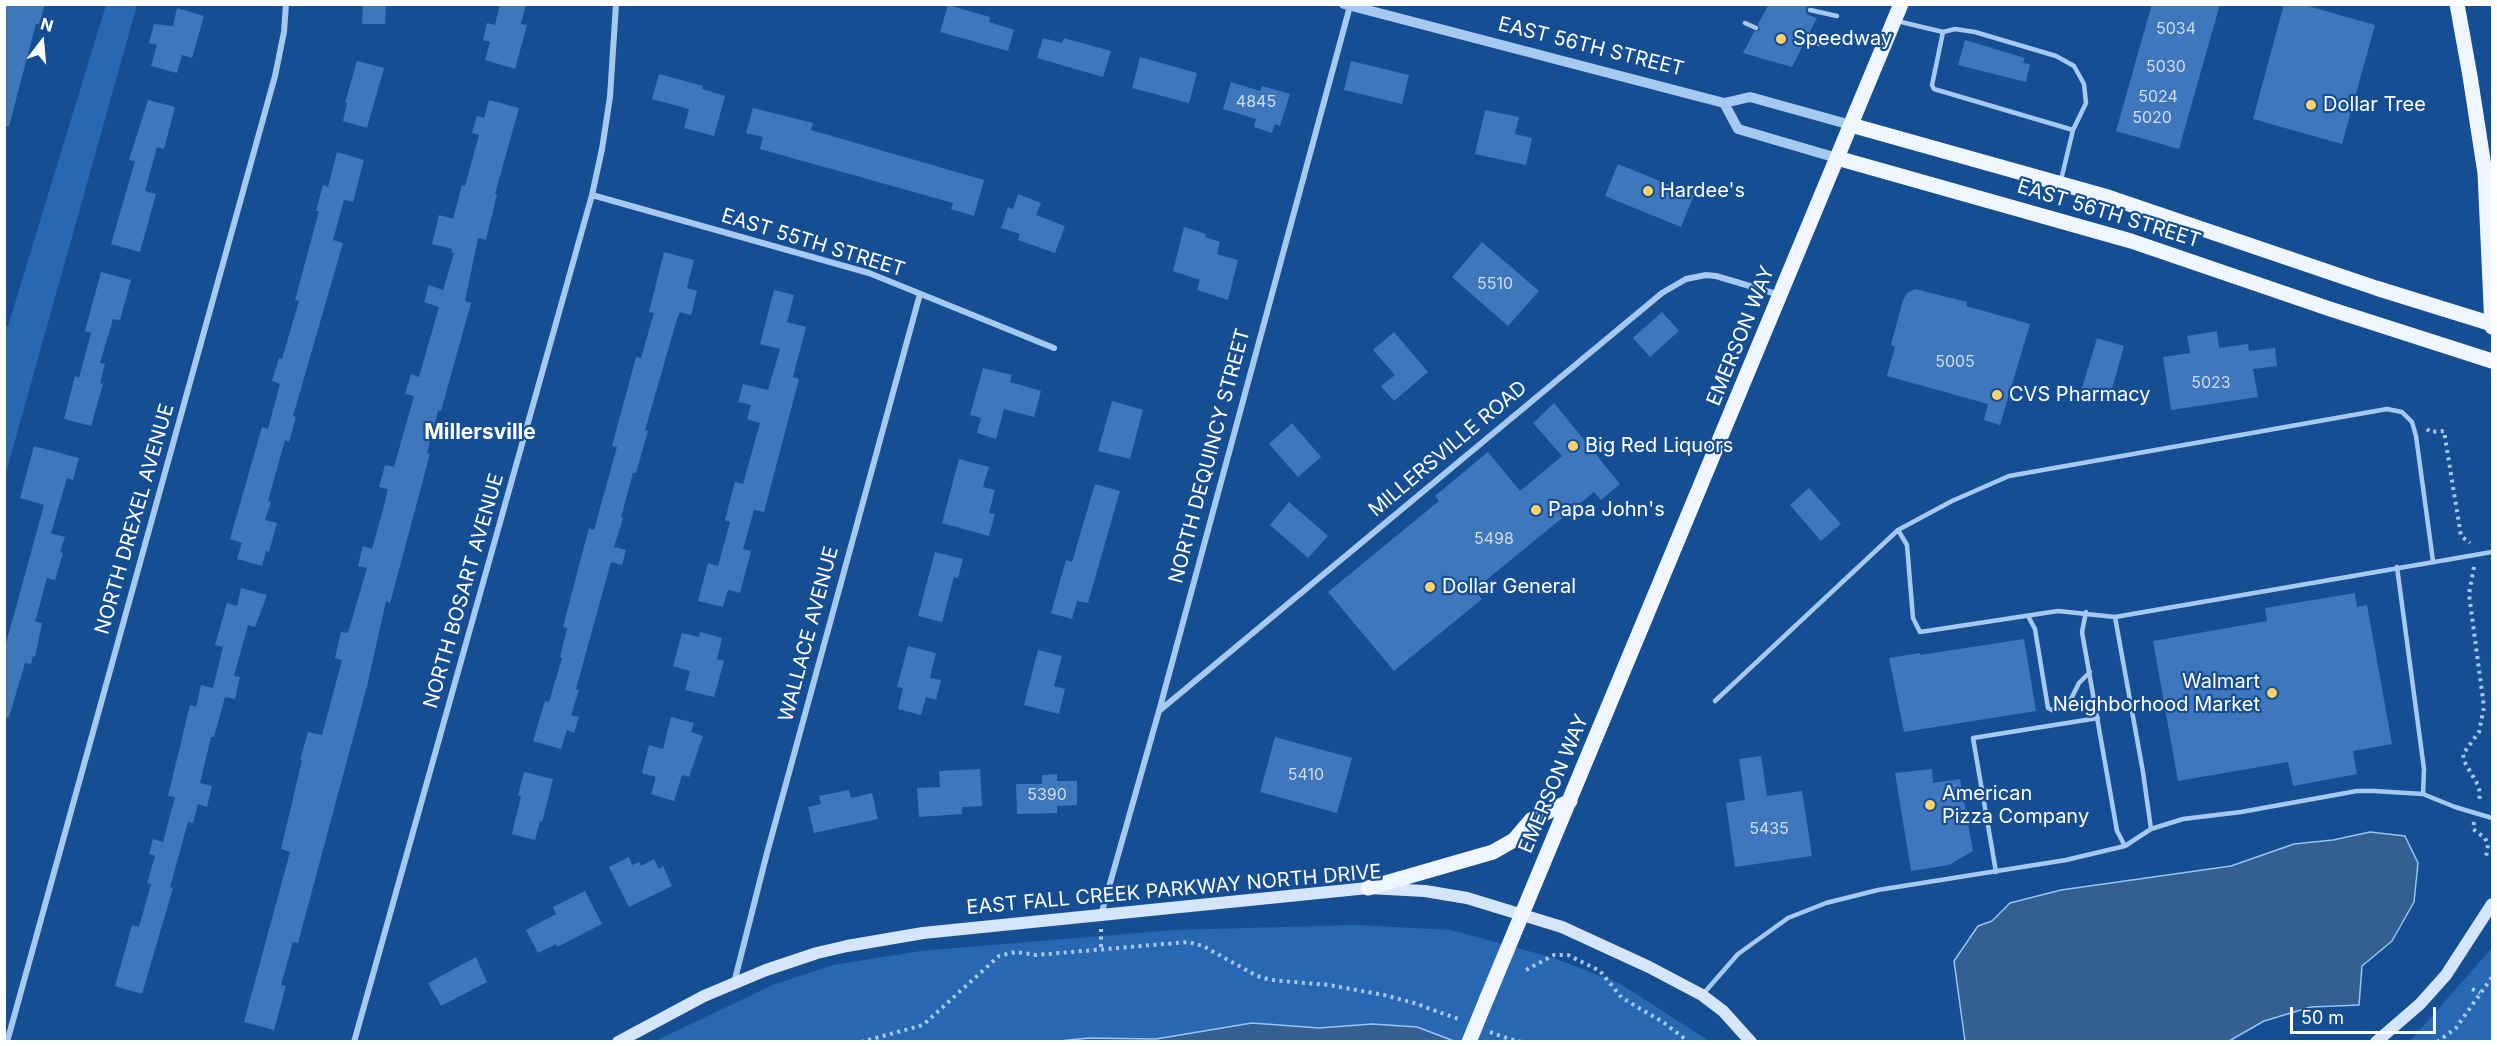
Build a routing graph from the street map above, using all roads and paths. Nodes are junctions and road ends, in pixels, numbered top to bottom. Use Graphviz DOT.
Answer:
graph roads {
  1 [pos="286,4"];
  2 [pos="616,4"];
  3 [pos="1901,4"];
  4 [pos="2457,4"];
  5 [pos="1347,5"];
  6 [pos="1810,10"];
  7 [pos="1837,16"];
  8 [pos="1895,20"];
  9 [pos="1745,23"];
  10 [pos="1756,28"];
  11 [pos="1943,32"];
  12 [pos="1805,41"];
  13 [pos="1821,44"];
  14 [pos="1724,103"];
  15 [pos="1851,125"];
  16 [pos="2073,130"];
  17 [pos="1837,158"];
  18 [pos="2060,182"];
  19 [pos="592,195"];
  20 [pos="920,294"];
  21 [pos="1780,295"];
  22 [pos="2492,325"];
  23 [pos="1054,348"];
  24 [pos="2493,361"];
  25 [pos="1898,530"];
  26 [pos="2493,552"];
  27 [pos="2433,561"];
  28 [pos="2397,567"];
  29 [pos="2474,567"];
  30 [pos="2086,612"];
  31 [pos="2028,616"];
  32 [pos="2115,617"];
  33 [pos="2090,672"];
  34 [pos="1716,701"];
  35 [pos="1159,711"];
  36 [pos="2098,718"];
  37 [pos="2423,794"];
  38 [pos="1570,801"];
  39 [pos="2476,813"];
  40 [pos="2493,818"];
  41 [pos="2151,829"];
  42 [pos="2125,846"];
  43 [pos="2486,857"];
  44 [pos="1996,872"];
  45 [pos="1368,888"];
  46 [pos="2493,904"];
  47 [pos="1100,915"];
  48 [pos="1522,915"];
  49 [pos="1526,970"];
  50 [pos="2493,977"];
  51 [pos="734,984"];
  52 [pos="2472,989"];
  53 [pos="2480,993"];
  54 [pos="1702,995"];
  55 [pos="1465,1022"];
  56 [pos="1487,1031"];
  57 [pos="7,1041"];
  58 [pos="354,1041"];
  59 [pos="618,1041"];
  60 [pos="861,1041"];
  61 [pos="1469,1041"];
  62 [pos="1522,1041"];
  63 [pos="1689,1041"];
  64 [pos="1751,1041"];
  65 [pos="2376,1041"];
  66 [pos="2437,1041"];
  1 -- 57 [label="street, NORTH DREXEL AVENUE"];
  2 -- 19 [label="street, NORTH BOSART AVENUE"];
  3 -- 8 [label="main road, EMERSON WAY"];
  4 -- 22 [label="main road"];
  5 -- 14 [label="street, EAST 56TH STREET"];
  5 -- 35 [label="street, NORTH DEQUINCY STREET"];
  6 -- 7 [label="lane"];
  8 -- 11 [label="lane"];
  8 -- 15 [label="main road, EMERSON WAY"];
  9 -- 10 [label="lane"];
  11 -- 16 [label="lane"];
  11 -- 16 [label="lane"];
  12 -- 13 [label="lane"];
  14 -- 15 [label="street, EAST 56TH STREET"];
  14 -- 17 [label="street, EAST 56TH STREET"];
  15 -- 17 [label="main road, EMERSON WAY"];
  15 -- 18 [label="main road, EAST 56TH STREET"];
  16 -- 18 [label="lane"];
  17 -- 21 [label="main road, EMERSON WAY"];
  17 -- 24 [label="main road, EAST 56TH STREET"];
  18 -- 22 [label="main road, EAST 56TH STREET"];
  19 -- 20 [label="street, EAST 55TH STREET"];
  19 -- 58 [label="street, NORTH BOSART AVENUE"];
  20 -- 23 [label="street, EAST 55TH STREET"];
  20 -- 51 [label="street, WALLACE AVENUE"];
  21 -- 35 [label="street, MILLERSVILLE ROAD"];
  21 -- 38 [label="main road, EMERSON WAY"];
  25 -- 27 [label="lane"];
  25 -- 31 [label="lane"];
  25 -- 34 [label="lane"];
  26 -- 27 [label="lane"];
  27 -- 28 [label="lane"];
  28 -- 32 [label="lane"];
  28 -- 37 [label="lane"];
  29 -- 39 [label="path"];
  30 -- 31 [label="lane"];
  30 -- 32 [label="lane"];
  30 -- 33 [label="lane"];
  31 -- 33 [label="lane"];
  32 -- 41 [label="lane"];
  33 -- 36 [label="lane"];
  35 -- 47 [label="street, NORTH DEQUINCY STREET"];
  36 -- 42 [label="lane"];
  36 -- 44 [label="lane"];
  37 -- 39 [label="lane"];
  37 -- 41 [label="lane"];
  38 -- 45 [label="main road"];
  38 -- 48 [label="main road, EMERSON WAY"];
  39 -- 40 [label="lane"];
  39 -- 43 [label="path"];
  41 -- 42 [label="lane"];
  42 -- 44 [label="lane"];
  44 -- 54 [label="lane"];
  45 -- 47 [label="main road, EAST FALL CREEK PARKWAY NORTH DRIVE"];
  45 -- 48 [label="main road, EAST FALL CREEK PARKWAY NORTH DRIVE"];
  46 -- 65 [label="main road"];
  47 -- 51 [label="main road, EAST FALL CREEK PARKWAY NORTH DRIVE"];
  48 -- 54 [label="main road, EAST FALL CREEK PARKWAY NORTH DRIVE"];
  48 -- 61 [label="main road, EMERSON WAY, bridge"];
  49 -- 63 [label="path"];
  50 -- 53 [label="path"];
  51 -- 59 [label="main road, EAST FALL CREEK PARKWAY NORTH DRIVE"];
  52 -- 53 [label="path"];
  53 -- 66 [label="path"];
  54 -- 64 [label="main road, EAST FALL CREEK PARKWAY NORTH DRIVE"];
  55 -- 60 [label="path"];
  56 -- 62 [label="path"];
}
